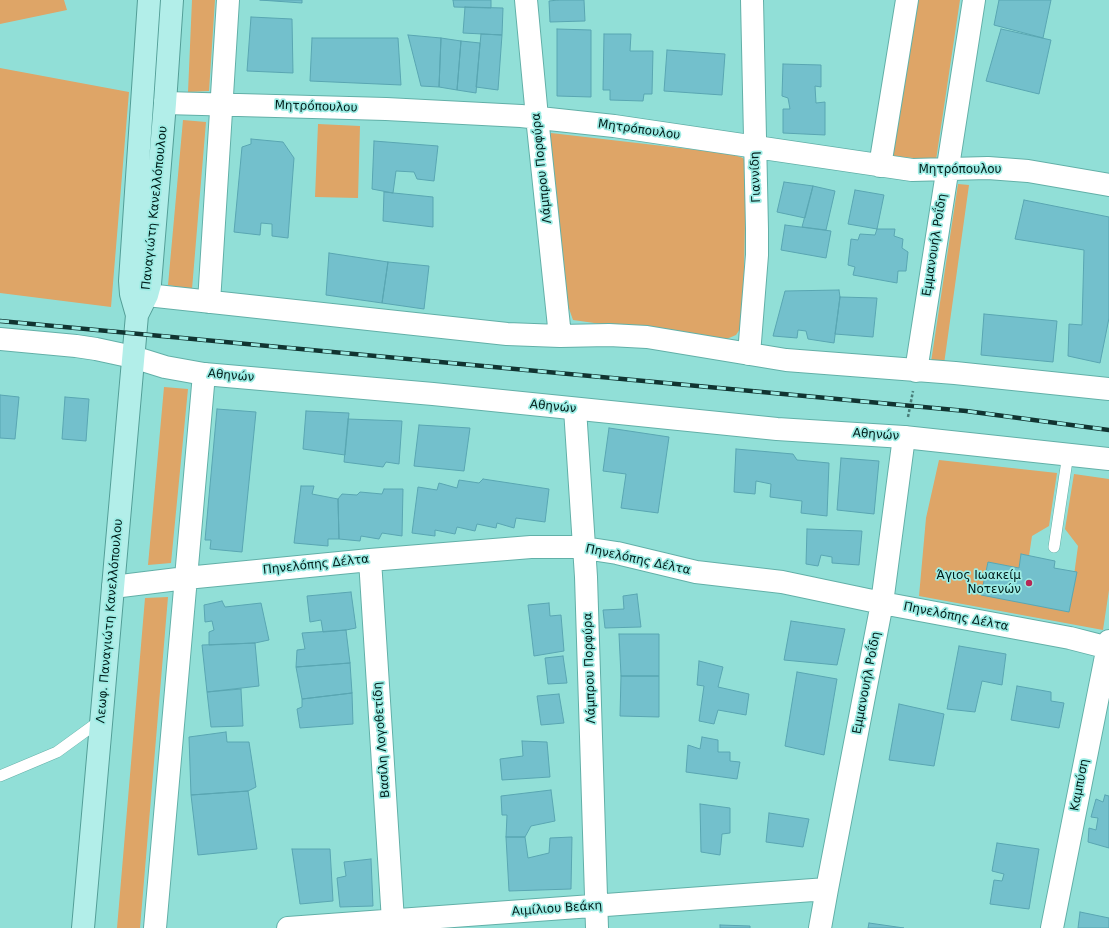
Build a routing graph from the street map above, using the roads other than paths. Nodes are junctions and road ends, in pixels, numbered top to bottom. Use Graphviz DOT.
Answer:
graph roads {
  1 [pos="149,0"];
  2 [pos="172,0"];
  3 [pos="228,0"];
  4 [pos="526,0"];
  5 [pos="752,0"];
  6 [pos="907,0"];
  7 [pos="974,0"];
  8 [pos="165,103"];
  9 [pos="221,104"];
  10 [pos="537,117"];
  11 [pos="755,147"];
  12 [pos="880,166"];
  13 [pos="947,169"];
  14 [pos="1109,185"];
  15 [pos="147,295"];
  16 [pos="209,302"];
  17 [pos="137,315"];
  18 [pos="560,336"];
  19 [pos="0,339"];
  20 [pos="750,354"];
  21 [pos="134,357"];
  22 [pos="916,370"];
  23 [pos="204,374"];
  24 [pos="1109,389"];
  25 [pos="575,409"];
  26 [pos="904,437"];
  27 [pos="1068,454"];
  28 [pos="1109,459"];
  29 [pos="1054,547"];
  30 [pos="585,548"];
  31 [pos="370,560"];
  32 [pos="186,578"];
  33 [pos="113,587"];
  34 [pos="882,603"];
  35 [pos="1109,646"];
  36 [pos="102,720"];
  37 [pos="0,776"];
  38 [pos="827,889"];
  39 [pos="596,906"];
  40 [pos="393,920"];
  41 [pos="422,923"];
  42 [pos="83,928"];
  43 [pos="154,928"];
  44 [pos="288,928"];
  45 [pos="597,928"];
  46 [pos="820,928"];
  47 [pos="1052,928"];
  1 -- 17 [label="main road, Παναγιώτη Κανελλόπουλου"];
  2 -- 8 [label="main road, Παναγιώτη Κανελλόπουλου"];
  3 -- 9 [label="street"];
  4 -- 10 [label="street, Λάμπρου Πορφύρα"];
  5 -- 11 [label="street, Γιαννίδη"];
  6 -- 12 [label="street"];
  7 -- 13 [label="street, Εμμανουήλ Ροΐδη"];
  8 -- 9 [label="street, Μητρόπουλου"];
  8 -- 15 [label="main road, Παναγιώτη Κανελλόπουλου"];
  9 -- 10 [label="street, Μητρόπουλου"];
  9 -- 16 [label="street"];
  10 -- 11 [label="street, Μητρόπουλου"];
  10 -- 18 [label="street, Λάμπρου Πορφύρα"];
  11 -- 12 [label="street, Μητρόπουλου"];
  11 -- 20 [label="street, Γιαννίδη"];
  12 -- 13 [label="street, Μητρόπουλου"];
  13 -- 14 [label="street, Μητρόπουλου"];
  13 -- 22 [label="street, Εμμανουήλ Ροΐδη"];
  15 -- 16 [label="street"];
  15 -- 17 [label="main road, Παναγιώτη Κανελλόπουλου"];
  16 -- 18 [label="street"];
  17 -- 21 [label="main road, Λεωφ. Παναγιώτη Κανελλόπουλου"];
  18 -- 20 [label="street"];
  19 -- 21 [label="street, Αθηνών"];
  20 -- 22 [label="street"];
  21 -- 23 [label="street, Αθηνών"];
  21 -- 33 [label="main road, Λεωφ. Παναγιώτη Κανελλόπουλου"];
  22 -- 24 [label="street"];
  23 -- 25 [label="street, Αθηνών"];
  23 -- 32 [label="street"];
  25 -- 26 [label="street, Αθηνών"];
  25 -- 30 [label="street, Λάμπρου Πορφύρα"];
  26 -- 27 [label="street, Αθηνών"];
  26 -- 34 [label="street, Εμμανουήλ Ροΐδη"];
  27 -- 28 [label="street, Αθηνών"];
  27 -- 29 [label="lane"];
  30 -- 31 [label="street, Πηνελόπης Δέλτα"];
  30 -- 34 [label="street, Πηνελόπης Δέλτα"];
  30 -- 39 [label="street, Λάμπρου Πορφύρα"];
  31 -- 32 [label="street, Πηνελόπης Δέλτα"];
  31 -- 40 [label="street, Βασίλη Λογοθετίδη"];
  32 -- 33 [label="street, Πηνελόπης Δέλτα"];
  32 -- 43 [label="street"];
  33 -- 36 [label="main road, Λεωφ. Παναγιώτη Κανελλόπουλου"];
  34 -- 35 [label="street, Πηνελόπης Δέλτα"];
  34 -- 38 [label="street, Εμμανουήλ Ροΐδη"];
  35 -- 47 [label="street, Καμπύση"];
  36 -- 37 [label="lane"];
  36 -- 42 [label="main road, Λεωφ. Παναγιώτη Κανελλόπουλου"];
  38 -- 39 [label="street, Αιμίλιου Βεάκη"];
  38 -- 46 [label="street, Εμμανουήλ Ροΐδη"];
  39 -- 41 [label="street, Αιμίλιου Βεάκη"];
  39 -- 45 [label="street, Λάμπρου Πορφύρα"];
  40 -- 41 [label="street, Αιμίλιου Βεάκη"];
  40 -- 44 [label="street, Αιμίλιου Βεάκη"];
}
